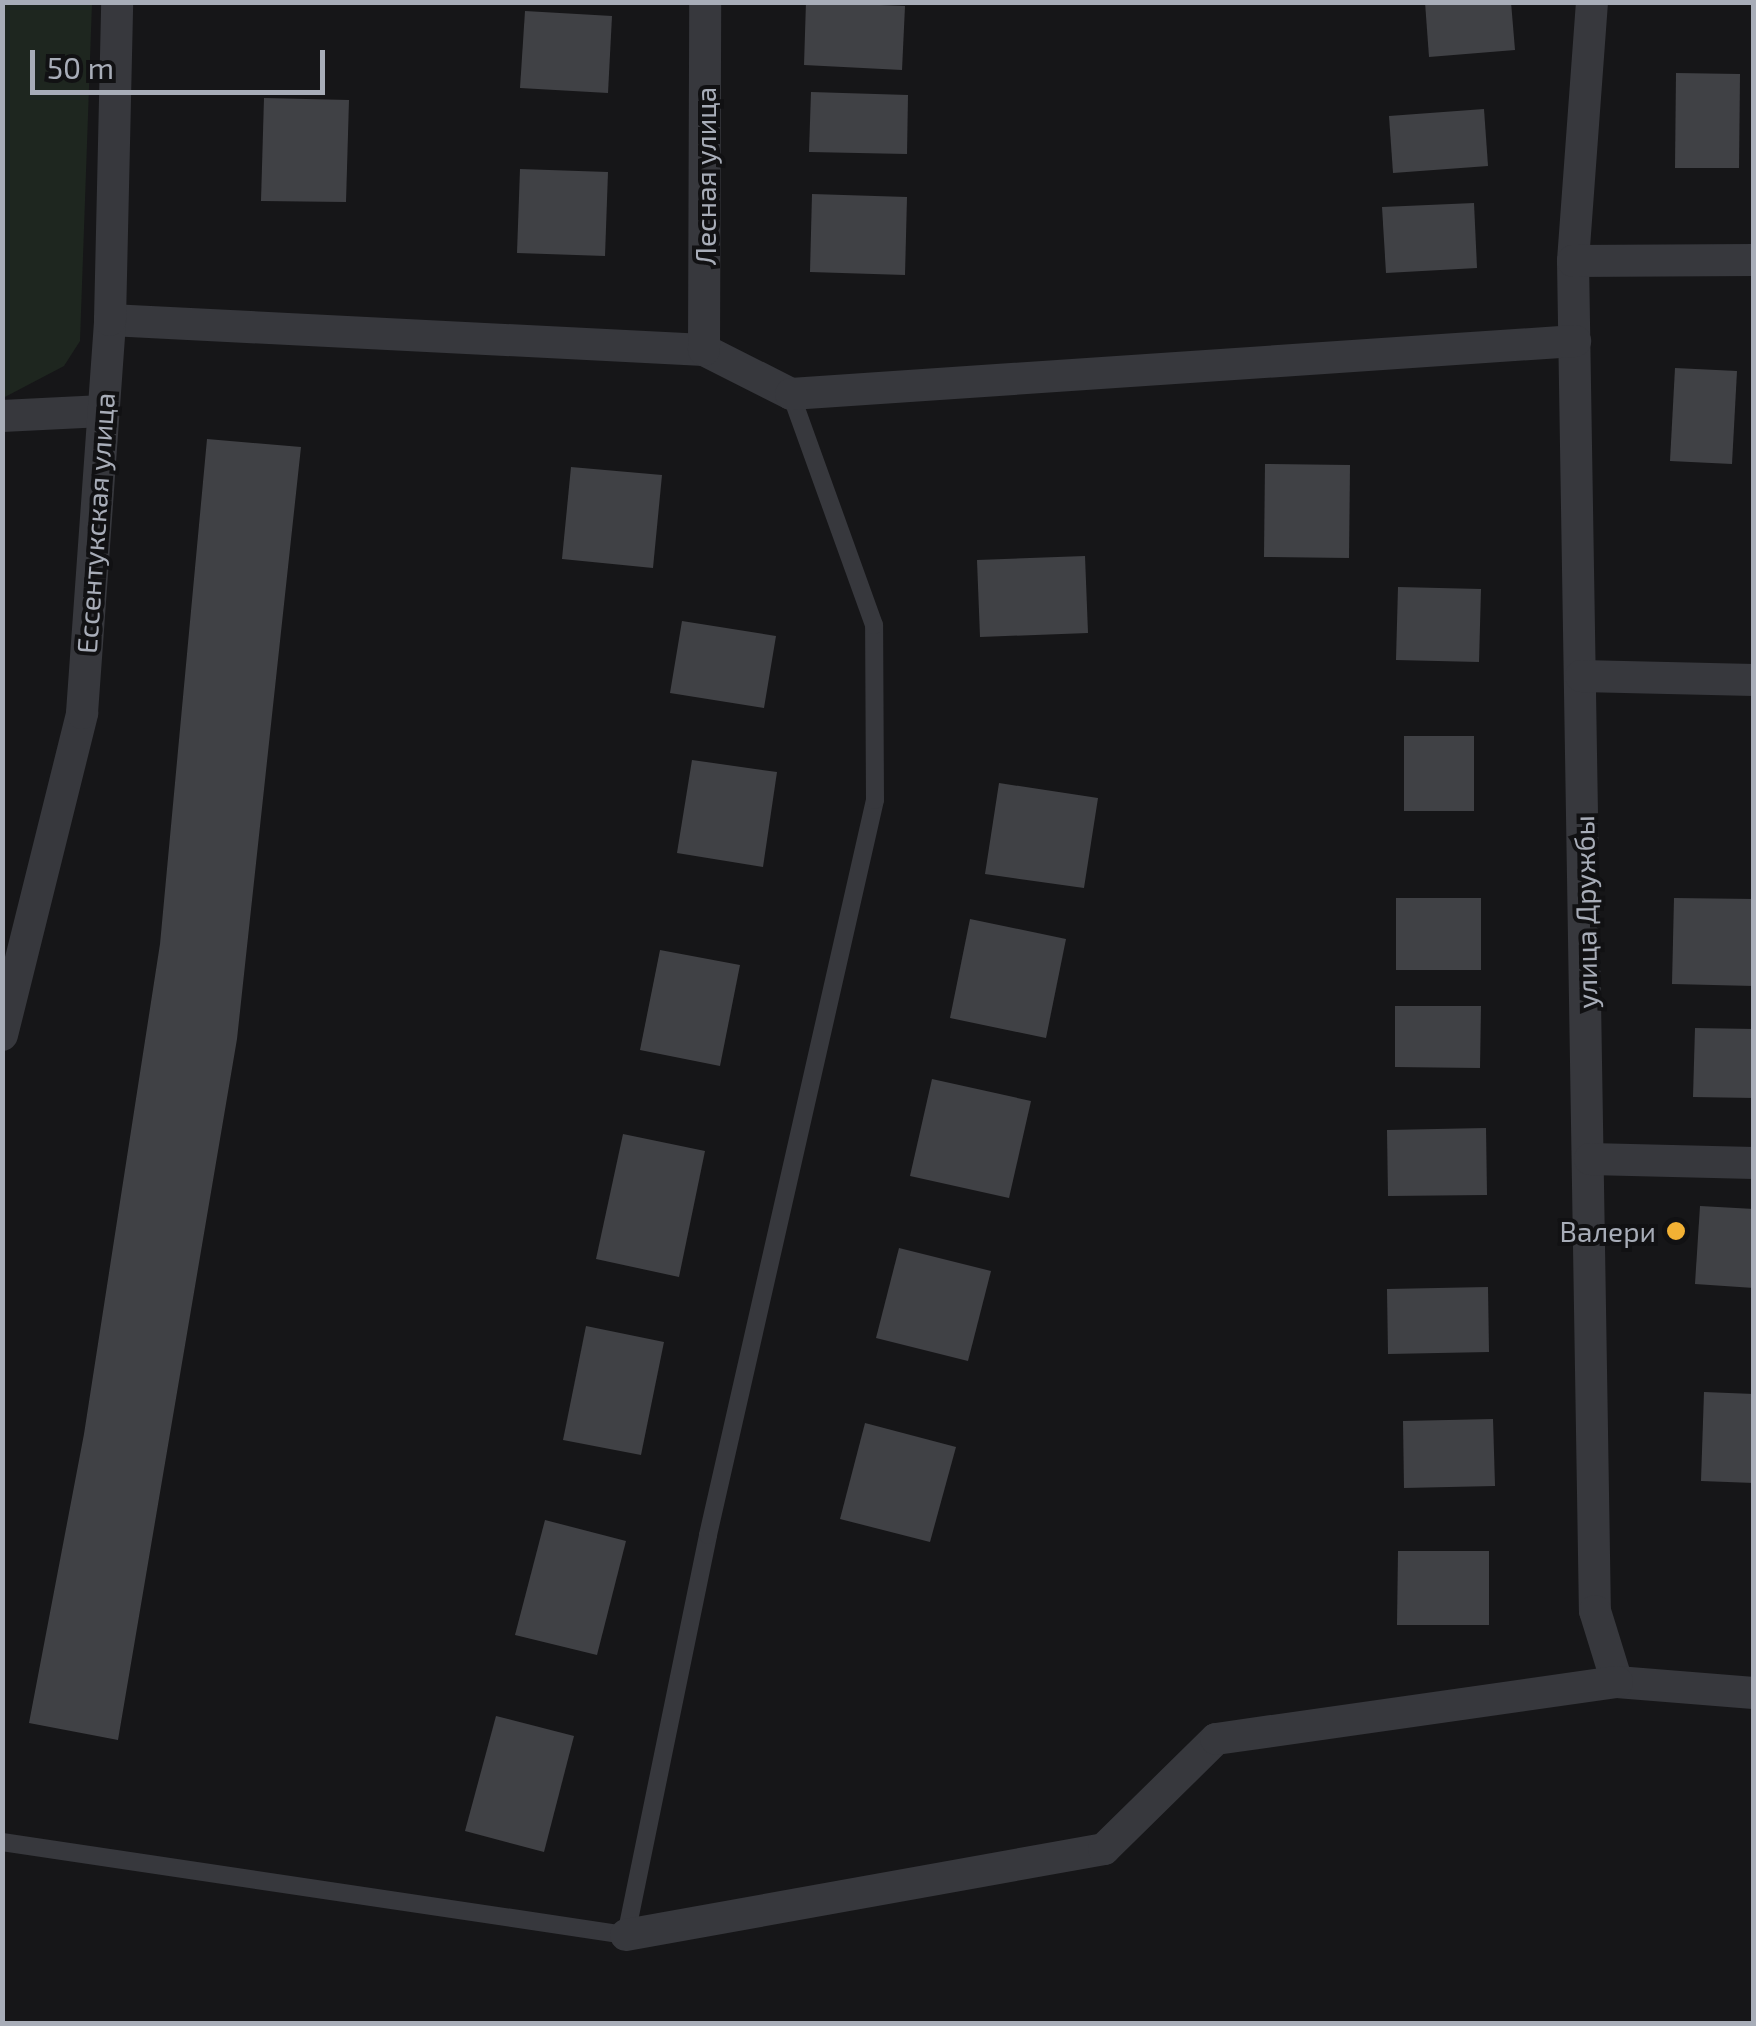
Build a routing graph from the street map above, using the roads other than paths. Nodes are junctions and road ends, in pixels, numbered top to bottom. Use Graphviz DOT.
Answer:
graph roads {
  1 [pos="117,2"];
  2 [pos="705,2"];
  3 [pos="1592,2"];
  4 [pos="1754,260"];
  5 [pos="1573,261"];
  6 [pos="110,320"];
  7 [pos="1575,341"];
  8 [pos="704,350"];
  9 [pos="791,394"];
  10 [pos="103,411"];
  11 [pos="2,416"];
  12 [pos="1581,676"];
  13 [pos="1754,680"];
  14 [pos="2,1035"];
  15 [pos="1590,1159"];
  16 [pos="1754,1163"];
  17 [pos="1616,1682"];
  18 [pos="1754,1693"];
  19 [pos="2,1842"];
  20 [pos="626,1935"];
  1 -- 6 [label="street, Ессентукская улица"];
  2 -- 8 [label="street, Лесная улица"];
  3 -- 5 [label="street, улица Дружбы"];
  4 -- 5 [label="street"];
  5 -- 7 [label="street, улица Дружбы"];
  6 -- 8 [label="street"];
  6 -- 10 [label="street, Ессентукская улица"];
  7 -- 9 [label="street"];
  7 -- 12 [label="street, улица Дружбы"];
  8 -- 9 [label="street"];
  9 -- 20 [label="lane"];
  10 -- 11 [label="street"];
  10 -- 14 [label="street, Ессентукская улица"];
  12 -- 13 [label="street"];
  12 -- 15 [label="street, улица Дружбы"];
  15 -- 16 [label="street"];
  15 -- 17 [label="street, улица Дружбы"];
  17 -- 18 [label="street"];
  17 -- 20 [label="street"];
  19 -- 20 [label="lane"];
}
